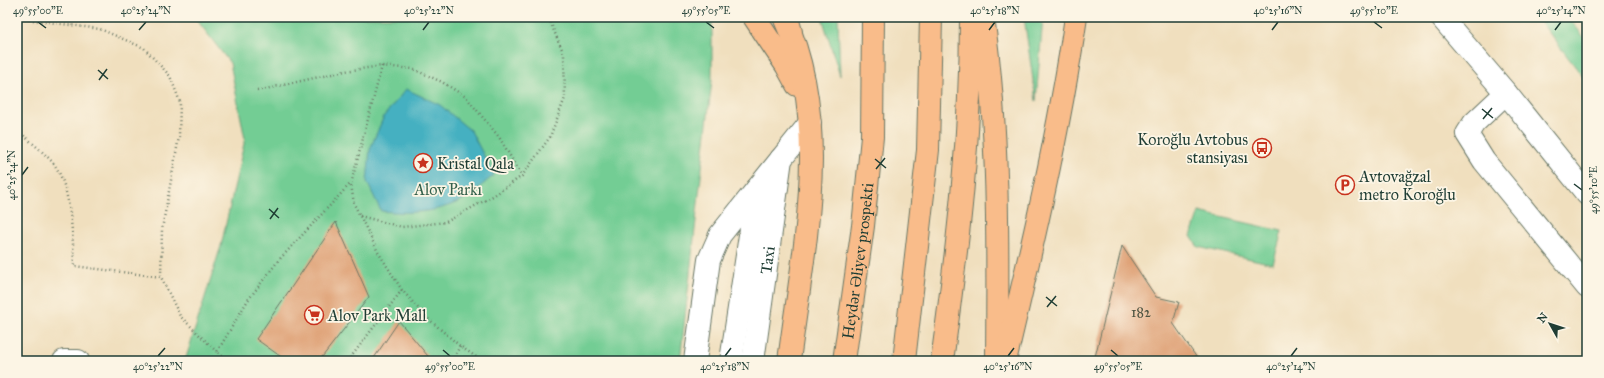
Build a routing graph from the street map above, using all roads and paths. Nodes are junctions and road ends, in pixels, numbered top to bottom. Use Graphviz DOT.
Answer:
graph roads {
  1 [pos="548,17"];
  2 [pos="754,17"];
  3 [pos="873,17"];
  4 [pos="931,17"];
  5 [pos="971,17"];
  6 [pos="983,17"];
  7 [pos="1076,17"];
  8 [pos="1086,17"];
  9 [pos="1441,17"];
  10 [pos="17,18"];
  11 [pos="787,22"];
  12 [pos="382,66"];
  13 [pos="1068,70"];
  14 [pos="257,91"];
  15 [pos="1506,93"];
  16 [pos="809,116"];
  17 [pos="17,132"];
  18 [pos="781,158"];
  19 [pos="522,176"];
  20 [pos="351,184"];
  21 [pos="757,188"];
  22 [pos="1587,194"];
  23 [pos="360,216"];
  24 [pos="161,277"];
  25 [pos="1587,288"];
  26 [pos="402,290"];
  27 [pos="460,346"];
  28 [pos="217,352"];
  29 [pos="64,361"];
  30 [pos="78,361"];
  31 [pos="229,361"];
  32 [pos="348,361"];
  33 [pos="452,361"];
  34 [pos="482,361"];
  35 [pos="695,361"];
  36 [pos="731,361"];
  37 [pos="753,361"];
  38 [pos="789,361"];
  39 [pos="844,361"];
  40 [pos="904,361"];
  41 [pos="942,361"];
  42 [pos="997,361"];
  43 [pos="1005,361"];
  1 -- 19 [label="path"];
  2 -- 16 [label="main road"];
  3 -- 39 [label="main road, Heydər Əliyev prospekti"];
  4 -- 40 [label="main road"];
  5 -- 41 [label="main road"];
  6 -- 42 [label="main road"];
  7 -- 13 [label="main road"];
  8 -- 13 [label="street"];
  9 -- 15 [label="street"];
  10 -- 24 [label="path"];
  11 -- 16 [label="main road"];
  12 -- 14 [label="path"];
  12 -- 19 [label="path"];
  12 -- 20 [label="path"];
  13 -- 43 [label="main road"];
  15 -- 22 [label="street"];
  15 -- 25 [label="street"];
  16 -- 18 [label="street"];
  16 -- 38 [label="main road"];
  17 -- 24 [label="path"];
  18 -- 21 [label="street"];
  18 -- 37 [label="street, Taxi"];
  19 -- 23 [label="path"];
  20 -- 23 [label="path"];
  20 -- 28 [label="path"];
  21 -- 35 [label="street"];
  21 -- 36 [label="street, Taxi"];
  23 -- 26 [label="path"];
  24 -- 28 [label="path"];
  26 -- 27 [label="path"];
  26 -- 32 [label="path"];
  27 -- 33 [label="path"];
  27 -- 34 [label="path"];
  28 -- 31 [label="path"];
  29 -- 30 [label="street"];
}
